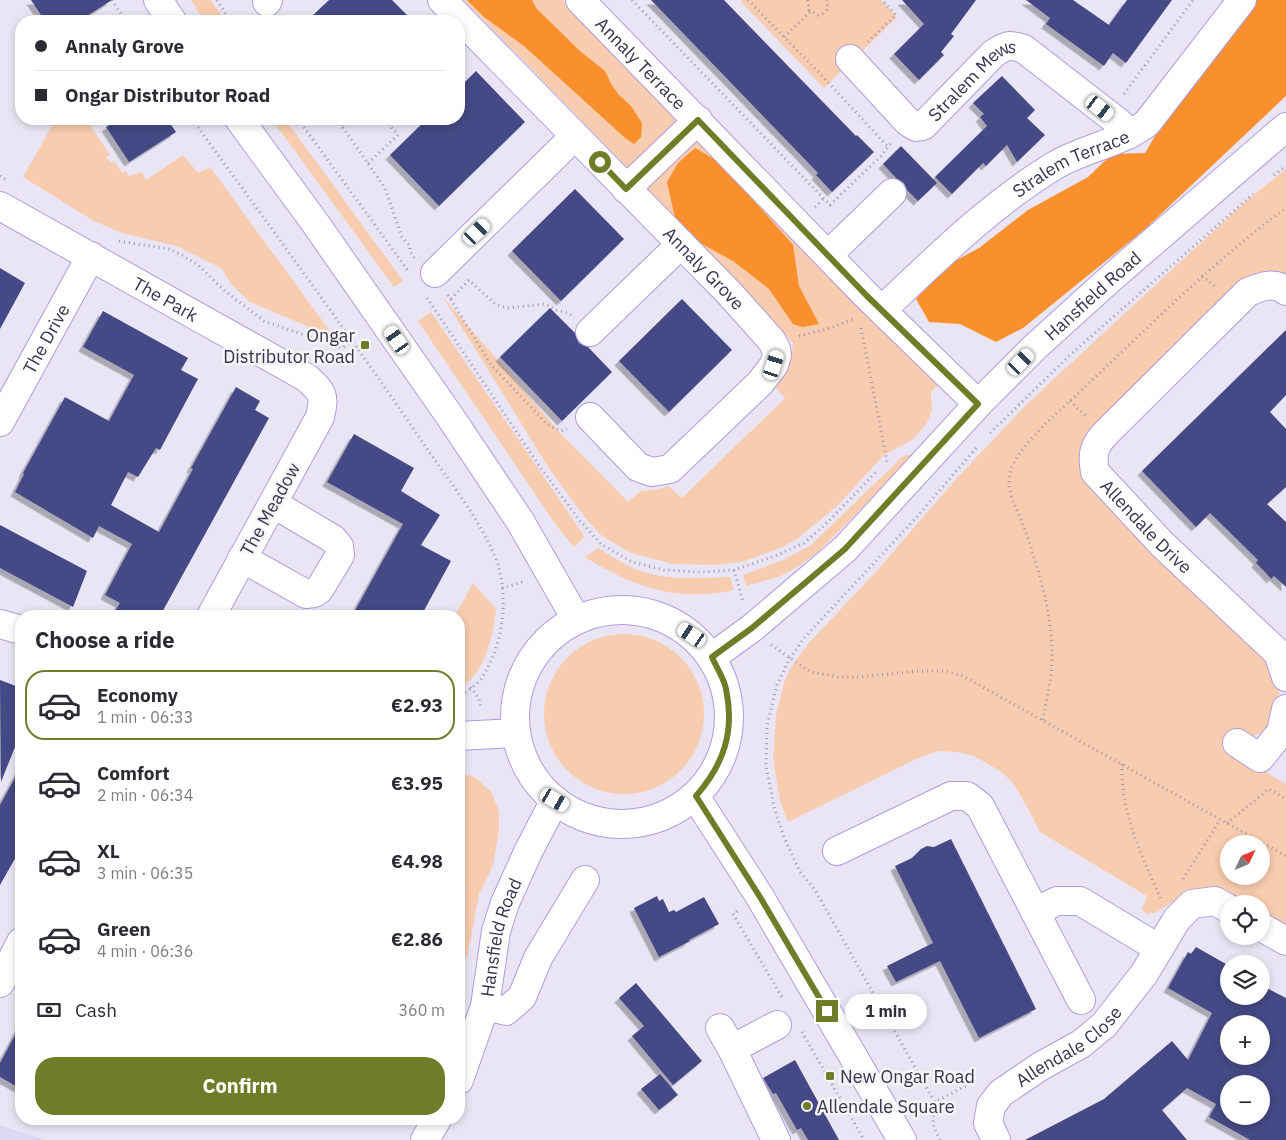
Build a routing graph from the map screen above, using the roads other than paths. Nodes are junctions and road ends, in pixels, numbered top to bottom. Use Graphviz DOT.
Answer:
graph roads {
  1 [pos="158,0"];
  2 [pos="442,0"];
  3 [pos="1242,0"];
  4 [pos="590,4"];
  5 [pos="168,15"];
  6 [pos="452,15"];
  7 [pos="465,32"];
  8 [pos="850,59"];
  9 [pos="698,120"];
  10 [pos="243,125"];
  11 [pos="1286,127"];
  12 [pos="1130,134"];
  13 [pos="574,136"];
  14 [pos="626,189"];
  15 [pos="892,193"];
  16 [pos="4,194"];
  17 [pos="681,244"];
  18 [pos="828,255"];
  19 [pos="91,256"];
  20 [pos="424,281"];
  21 [pos="1286,291"];
  22 [pos="869,307"];
  23 [pos="590,332"];
  24 [pos="324,400"];
  25 [pos="978,404"];
  26 [pos="590,417"];
  27 [pos="0,422"];
  28 [pos="274,504"];
  29 [pos="242,558"];
  30 [pos="214,610"];
  31 [pos="576,619"];
  32 [pos="0,624"];
  33 [pos="15,628"];
  34 [pos="712,657"];
  35 [pos="1286,677"];
  36 [pos="1286,709"];
  37 [pos="516,734"];
  38 [pos="465,736"];
  39 [pos="1237,743"];
  40 [pos="696,796"];
  41 [pos="555,800"];
  42 [pos="837,850"];
  43 [pos="586,880"];
  44 [pos="1220,904"];
  45 [pos="1036,912"];
  46 [pos="1270,932"];
  47 [pos="1286,941"];
  48 [pos="1158,948"];
  49 [pos="15,954"];
  50 [pos="0,983"];
  51 [pos="1081,1000"];
  52 [pos="485,1006"];
  53 [pos="777,1025"];
  54 [pos="465,1063"];
  55 [pos="434,1125"];
  56 [pos="898,1132"];
  57 [pos="425,1140"];
  58 [pos="776,1140"];
  59 [pos="996,1140"];
  1 -- 5 [label="street"];
  2 -- 6 [label="street, Annaly Grove"];
  3 -- 12 [label="street, Stralem Terrace"];
  4 -- 9 [label="street, Annaly Terrace"];
  7 -- 13 [label="street, Annaly Grove"];
  8 -- 12 [label="street, Stralem Mews"];
  9 -- 14 [label="street"];
  9 -- 18 [label="street, Annaly Terrace"];
  10 -- 31 [label="street"];
  11 -- 25 [label="street, Hansfield Road"];
  12 -- 22 [label="street, Stralem Terrace"];
  13 -- 14 [label="street, Annaly Grove"];
  13 -- 20 [label="street"];
  14 -- 17 [label="street, Annaly Grove"];
  15 -- 18 [label="street"];
  16 -- 19 [label="street, The Park"];
  17 -- 23 [label="street"];
  17 -- 26 [label="street, Annaly Grove"];
  18 -- 22 [label="street, Annaly Terrace"];
  19 -- 24 [label="street, The Park"];
  19 -- 27 [label="street, The Drive"];
  21 -- 35 [label="street, Allendale Drive"];
  22 -- 25 [label="street, Annaly Terrace"];
  24 -- 28 [label="street, The Meadow"];
  25 -- 34 [label="street, Hansfield Road"];
  28 -- 29 [label="street, The Meadow"];
  28 -- 29 [label="street"];
  29 -- 30 [label="street, The Meadow"];
  31 -- 34 [label="street"];
  31 -- 37 [label="street"];
  32 -- 33 [label="street"];
  34 -- 40 [label="street"];
  36 -- 39 [label="street"];
  37 -- 38 [label="street"];
  37 -- 41 [label="street"];
  40 -- 41 [label="street"];
  40 -- 56 [label="street"];
  41 -- 52 [label="street, Hansfield Road"];
  42 -- 45 [label="street"];
  43 -- 52 [label="street"];
  44 -- 48 [label="street, Allendale Close"];
  45 -- 48 [label="street"];
  45 -- 51 [label="street"];
  46 -- 47 [label="street"];
  48 -- 59 [label="street, Allendale Close"];
  49 -- 50 [label="street"];
  52 -- 54 [label="street, Hansfield Road"];
  53 -- 58 [label="street"];
  55 -- 57 [label="street"];
}
